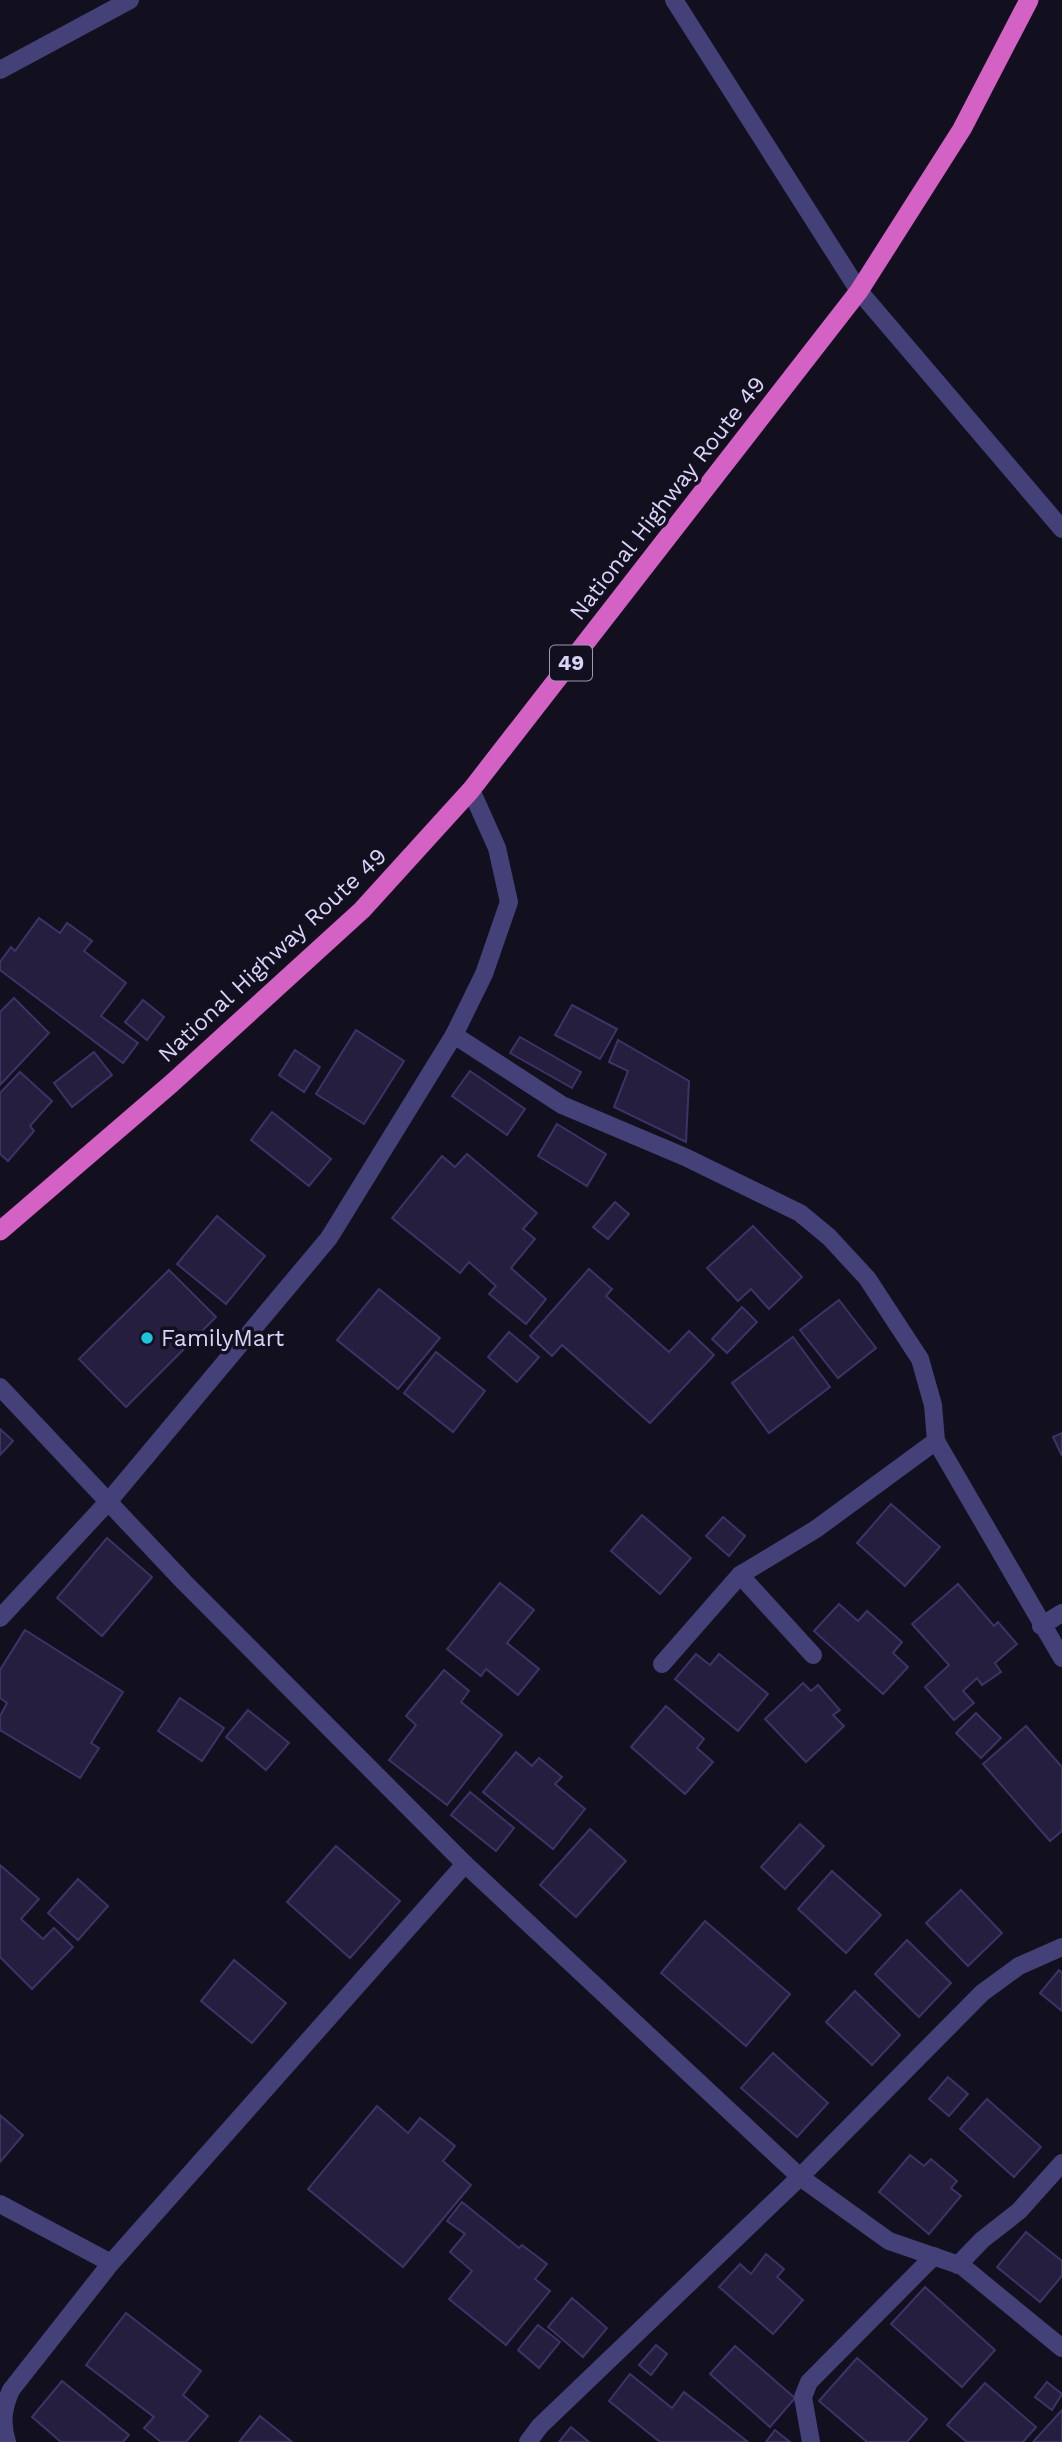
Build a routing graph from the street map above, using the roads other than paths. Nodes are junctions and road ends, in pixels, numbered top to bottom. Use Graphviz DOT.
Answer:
graph roads {
  1 [pos="130,0"];
  2 [pos="674,0"];
  3 [pos="1029,0"];
  4 [pos="0,71"];
  5 [pos="859,291"];
  6 [pos="1062,529"];
  7 [pos="471,790"];
  8 [pos="454,1035"];
  9 [pos="0,1231"];
  10 [pos="0,1387"];
  11 [pos="936,1441"];
  12 [pos="108,1502"];
  13 [pos="740,1575"];
  14 [pos="1062,1613"];
  15 [pos="0,1618"];
  16 [pos="1041,1626"];
  17 [pos="813,1655"];
  18 [pos="1062,1658"];
  19 [pos="662,1664"];
  20 [pos="465,1864"];
  21 [pos="1062,1947"];
  22 [pos="1062,2163"];
  23 [pos="800,2177"];
  24 [pos="0,2204"];
  25 [pos="934,2256"];
  26 [pos="111,2263"];
  27 [pos="958,2265"];
  28 [pos="1062,2348"];
  29 [pos="8,2442"];
  30 [pos="528,2442"];
  31 [pos="811,2442"];
  1 -- 4 [label="street"];
  2 -- 5 [label="street"];
  3 -- 5 [label="highway, National Highway Route 49 / 49"];
  5 -- 6 [label="street"];
  5 -- 7 [label="highway, National Highway Route 49 / 49"];
  7 -- 8 [label="street"];
  7 -- 9 [label="highway, National Highway Route 49 / 49"];
  8 -- 11 [label="street"];
  8 -- 12 [label="street"];
  10 -- 12 [label="street"];
  11 -- 13 [label="street"];
  11 -- 16 [label="street"];
  12 -- 15 [label="street"];
  12 -- 20 [label="street"];
  13 -- 17 [label="street"];
  13 -- 19 [label="street"];
  14 -- 16 [label="street"];
  16 -- 18 [label="street"];
  20 -- 23 [label="street"];
  20 -- 26 [label="street"];
  21 -- 23 [label="street"];
  22 -- 27 [label="street"];
  23 -- 25 [label="street"];
  23 -- 30 [label="street"];
  24 -- 26 [label="street"];
  25 -- 27 [label="street"];
  25 -- 31 [label="street"];
  26 -- 29 [label="street"];
  27 -- 28 [label="street"];
}
